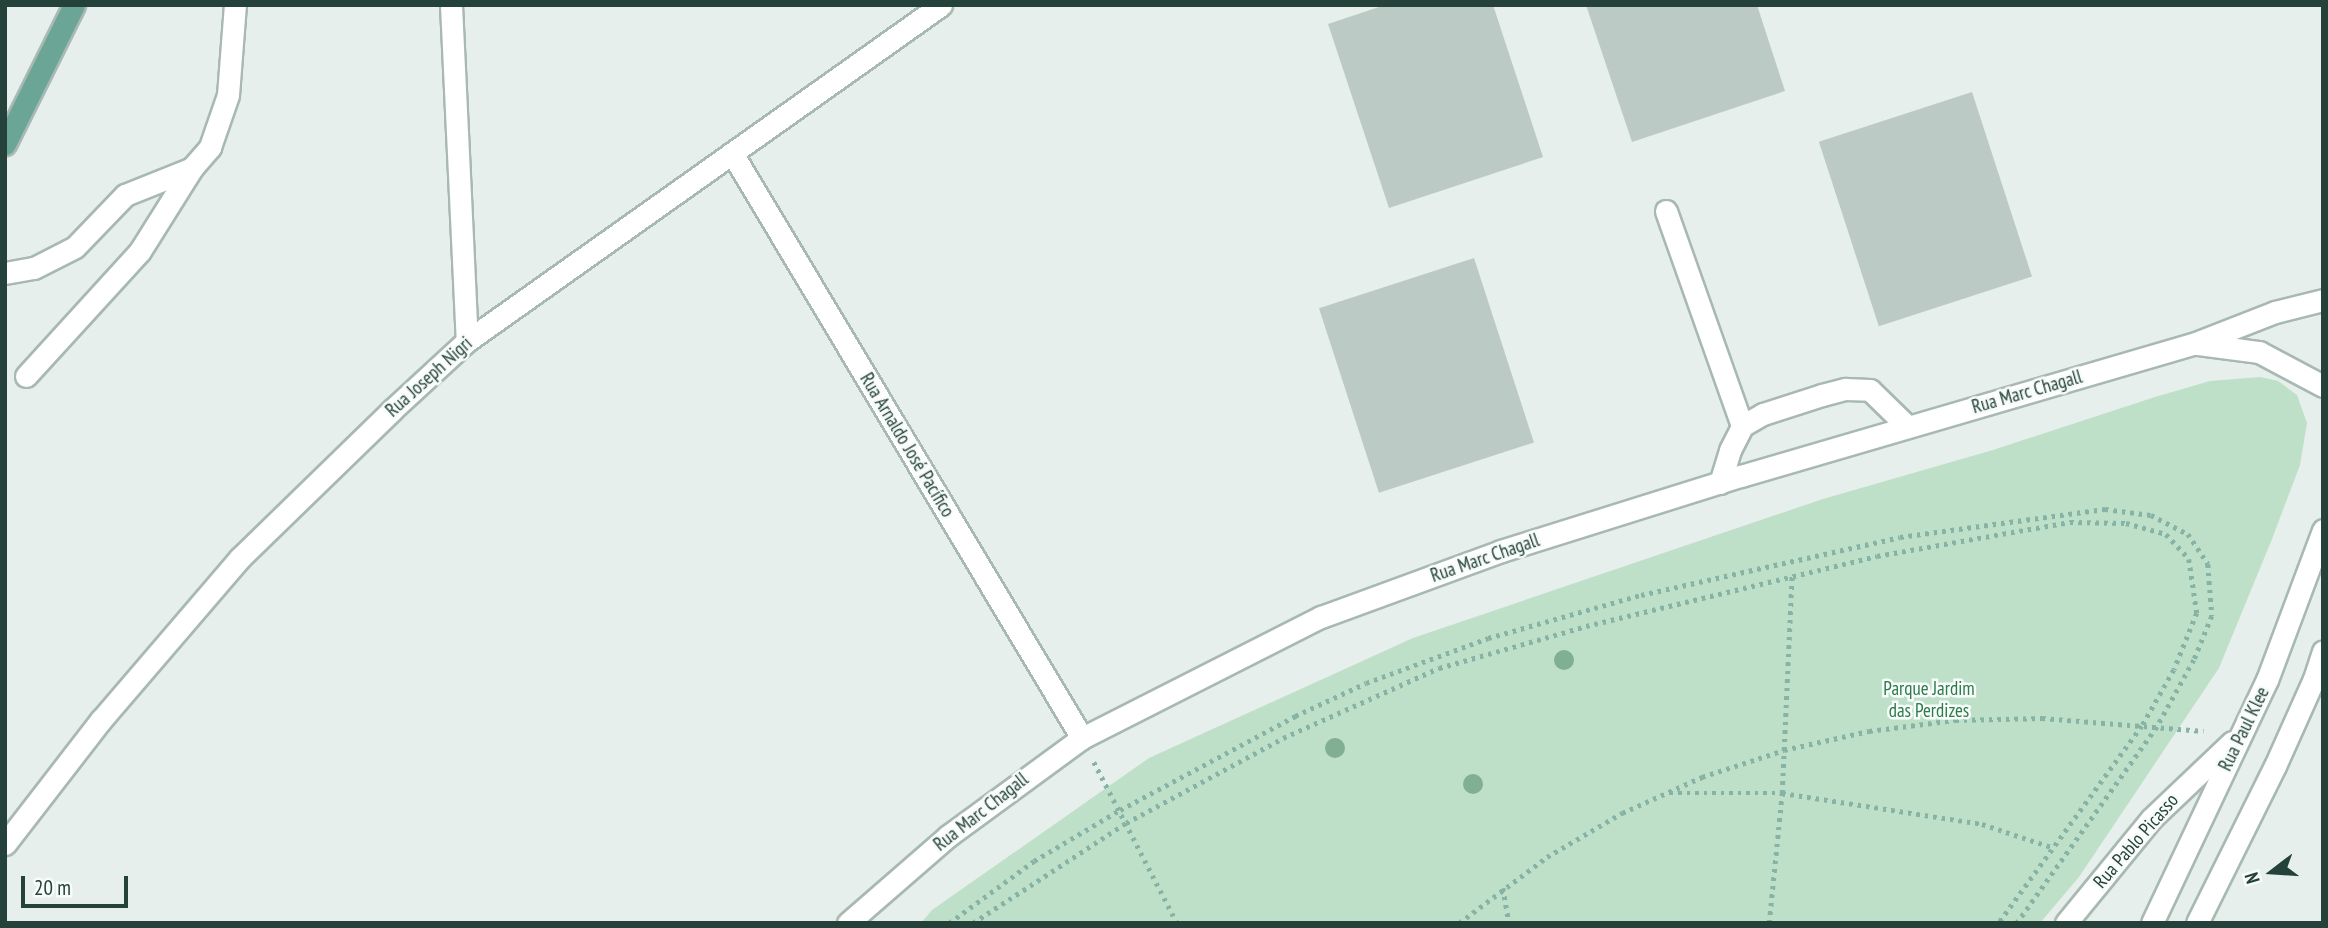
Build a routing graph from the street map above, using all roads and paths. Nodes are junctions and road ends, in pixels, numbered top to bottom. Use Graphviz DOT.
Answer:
graph roads {
  1 [pos="74,5"];
  2 [pos="235,5"];
  3 [pos="451,5"];
  4 [pos="941,5"];
  5 [pos="5,145"];
  6 [pos="732,153"];
  7 [pos="192,168"];
  8 [pos="1667,211"];
  9 [pos="5,273"];
  10 [pos="2323,300"];
  11 [pos="467,341"];
  12 [pos="2193,344"];
  13 [pos="26,376"];
  14 [pos="2323,386"];
  15 [pos="1742,426"];
  16 [pos="1908,427"];
  17 [pos="1720,483"];
  18 [pos="2323,530"];
  19 [pos="1792,576"];
  20 [pos="2323,651"];
  21 [pos="2142,726"];
  22 [pos="2157,727"];
  23 [pos="2241,734"];
  24 [pos="1082,738"];
  25 [pos="1784,750"];
  26 [pos="1667,793"];
  27 [pos="1782,793"];
  28 [pos="1120,810"];
  29 [pos="1126,823"];
  30 [pos="5,844"];
  31 [pos="2054,848"];
  32 [pos="1503,888"];
  33 [pos="848,923"];
  34 [pos="949,923"];
  35 [pos="973,923"];
  36 [pos="1177,923"];
  37 [pos="1459,923"];
  38 [pos="1509,923"];
  39 [pos="1769,923"];
  40 [pos="1999,923"];
  41 [pos="2018,923"];
  42 [pos="2066,923"];
  43 [pos="2152,923"];
  44 [pos="2197,923"];
  1 -- 5 [label="main road"];
  2 -- 7 [label="street"];
  3 -- 11 [label="street"];
  4 -- 6 [label="street, Rua Joseph Nigri"];
  6 -- 11 [label="street, Rua Joseph Nigri"];
  6 -- 24 [label="street, Rua Arnaldo José Pacífico"];
  7 -- 9 [label="street"];
  7 -- 13 [label="street"];
  8 -- 15 [label="street"];
  10 -- 12 [label="street, Rua Marc Chagall"];
  11 -- 30 [label="street, Rua Joseph Nigri"];
  12 -- 14 [label="street, Rua Marc Chagall"];
  12 -- 16 [label="street, Rua Marc Chagall"];
  15 -- 16 [label="street"];
  15 -- 17 [label="street"];
  16 -- 17 [label="street, Rua Marc Chagall"];
  17 -- 24 [label="street, Rua Marc Chagall"];
  18 -- 23 [label="street, Rua Paul Klee"];
  19 -- 21 [label="path"];
  19 -- 25 [label="path"];
  19 -- 29 [label="path"];
  20 -- 44 [label="street"];
  21 -- 22 [label="path"];
  21 -- 25 [label="path"];
  21 -- 31 [label="path"];
  22 -- 23 [label="path"];
  22 -- 28 [label="path"];
  22 -- 41 [label="path"];
  23 -- 42 [label="street, Rua Pablo Picasso"];
  23 -- 43 [label="street, Rua Paul Klee"];
  24 -- 28 [label="path"];
  24 -- 33 [label="street, Rua Marc Chagall"];
  25 -- 26 [label="path"];
  25 -- 27 [label="path"];
  26 -- 27 [label="path"];
  26 -- 32 [label="path"];
  27 -- 31 [label="path"];
  27 -- 39 [label="path"];
  28 -- 29 [label="path"];
  28 -- 34 [label="path"];
  29 -- 35 [label="path"];
  29 -- 36 [label="path"];
  31 -- 40 [label="path"];
  32 -- 37 [label="path"];
  32 -- 38 [label="path"];
}
